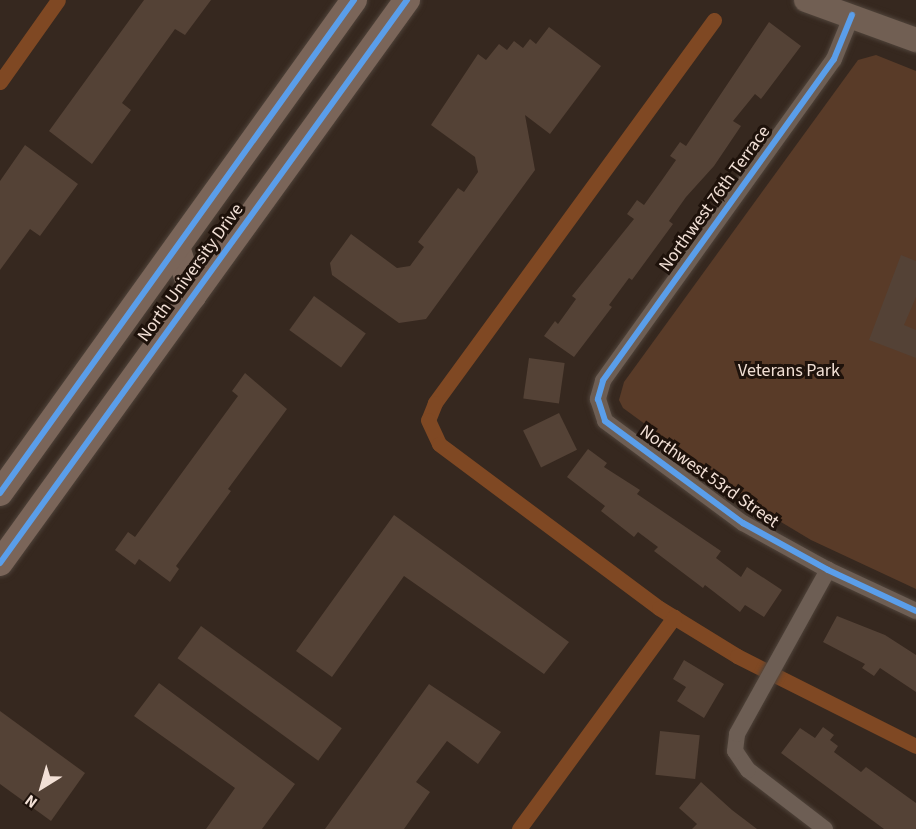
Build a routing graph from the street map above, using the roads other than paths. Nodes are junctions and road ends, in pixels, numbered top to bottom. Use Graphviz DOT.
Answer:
graph roads {
  1 [pos="354,0"];
  2 [pos="407,0"];
  3 [pos="806,0"];
  4 [pos="830,0"];
  5 [pos="852,15"];
  6 [pos="916,40"];
  7 [pos="177,247"];
  8 [pos="193,296"];
  9 [pos="598,399"];
  10 [pos="0,493"];
  11 [pos="2,557"];
  12 [pos="828,570"];
  13 [pos="916,611"];
  14 [pos="825,829"];
  1 -- 7 [label="main road, North University Drive"];
  2 -- 8 [label="main road, North University Drive"];
  3 -- 5 [label="street"];
  4 -- 5 [label="street"];
  5 -- 6 [label="street"];
  5 -- 9 [label="street, Northwest 76th Terrace"];
  7 -- 8 [label="main road"];
  7 -- 10 [label="main road, North University Drive"];
  8 -- 11 [label="main road, North University Drive"];
  9 -- 12 [label="street, Northwest 53rd Street"];
  12 -- 13 [label="street, Northwest 53rd Street"];
  12 -- 14 [label="street"];
}
